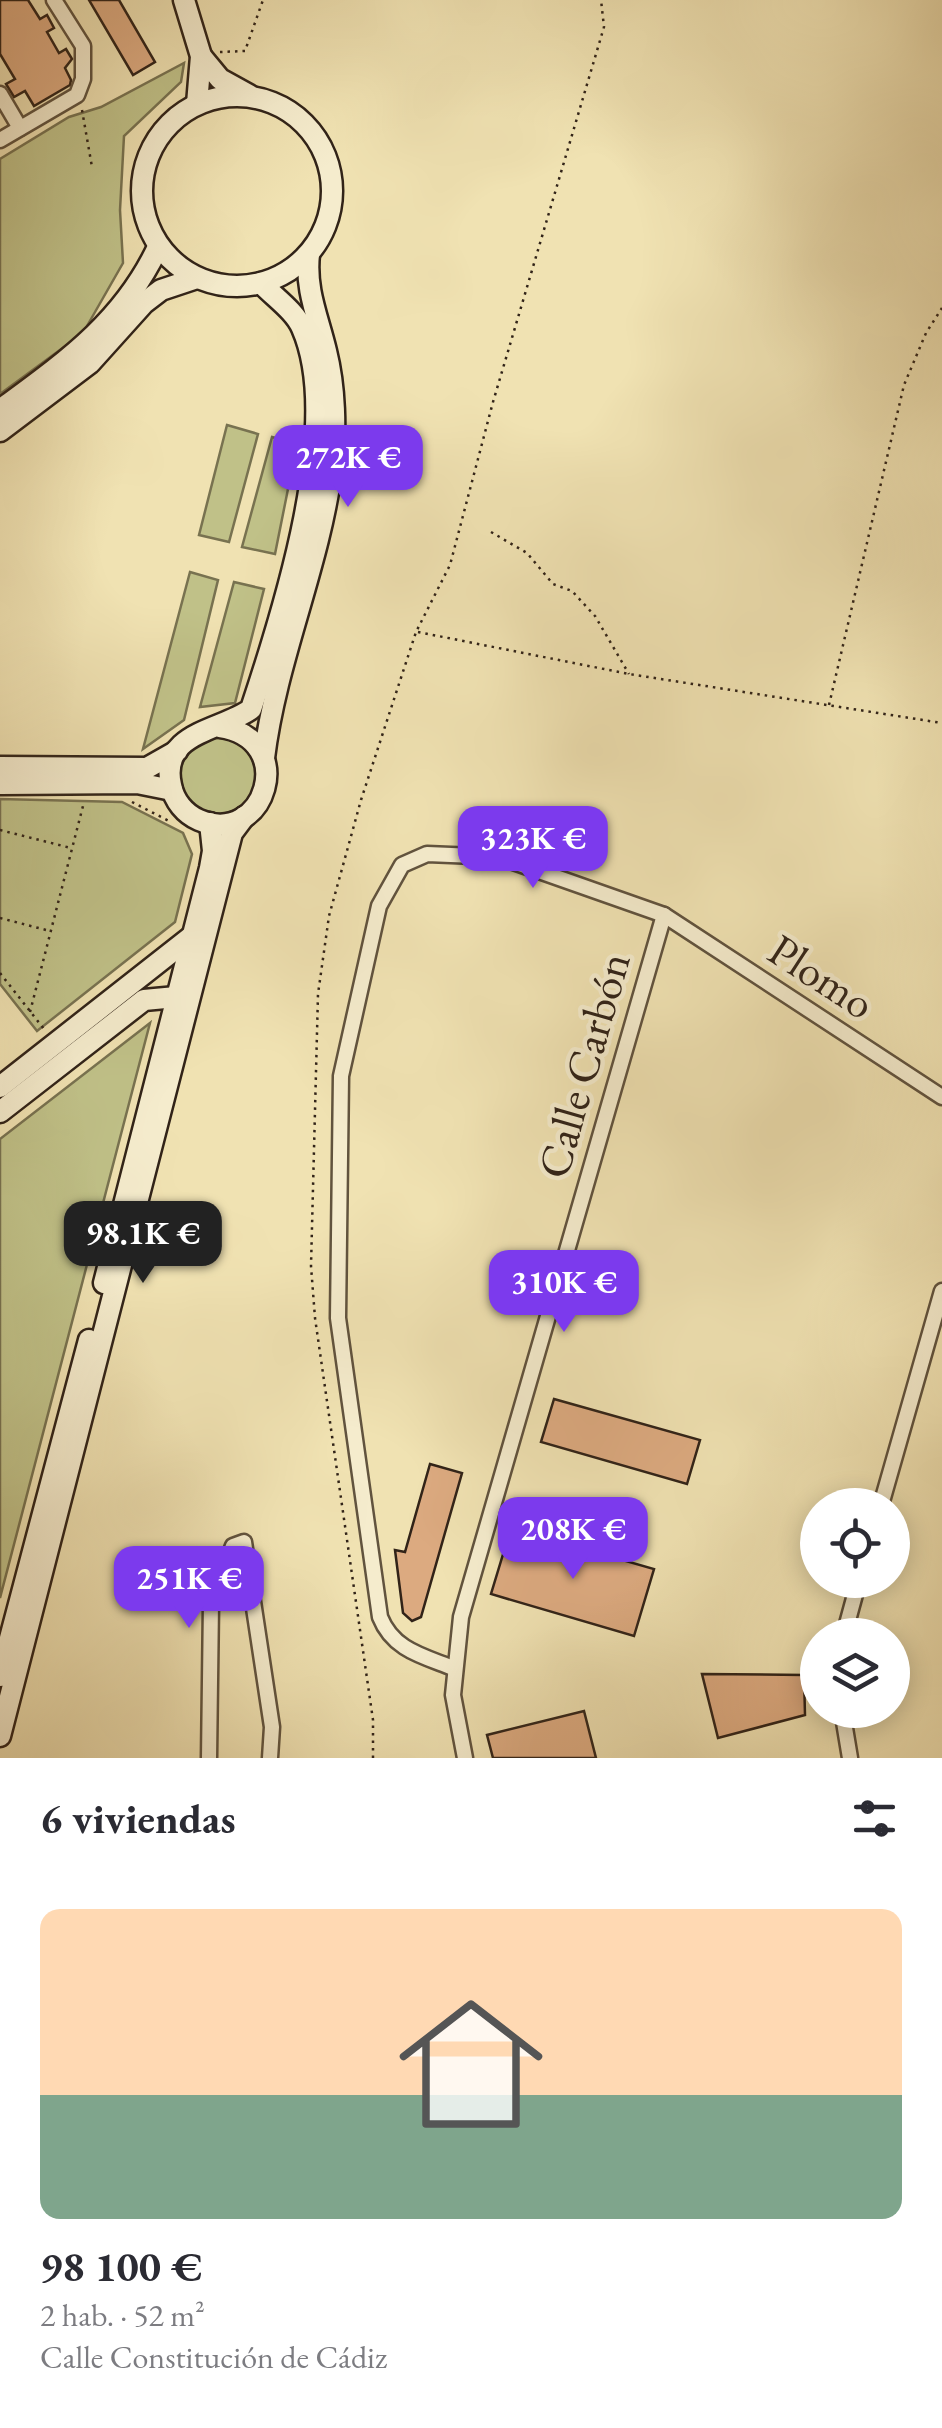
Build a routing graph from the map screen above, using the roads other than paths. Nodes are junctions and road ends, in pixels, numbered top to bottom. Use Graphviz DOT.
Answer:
graph roads {
  1 [pos="54,0"];
  2 [pos="184,0"];
  3 [pos="210,54"];
  4 [pos="0,94"];
  5 [pos="251,96"];
  6 [pos="196,104"];
  7 [pos="20,128"];
  8 [pos="0,140"];
  9 [pos="158,247"];
  10 [pos="308,254"];
  11 [pos="196,278"];
  12 [pos="261,283"];
  13 [pos="0,410"];
  14 [pos="0,431"];
  15 [pos="220,727"];
  16 [pos="176,751"];
  17 [pos="264,758"];
  18 [pos="0,767"];
  19 [pos="0,784"];
  20 [pos="172,790"];
  21 [pos="244,817"];
  22 [pos="210,824"];
  23 [pos="664,915"];
  24 [pos="192,936"];
  25 [pos="184,998"];
  26 [pos="0,1087"];
  27 [pos="942,1097"];
  28 [pos="0,1112"];
  29 [pos="942,1291"];
  30 [pos="885,1488"];
  31 [pos="454,1668"];
  32 [pos="0,1676"];
  33 [pos="845,1728"];
  34 [pos="0,1736"];
  35 [pos="209,1758"];
  36 [pos="270,1758"];
  37 [pos="465,1758"];
  38 [pos="850,1758"];
  1 -- 7 [label="street"];
  2 -- 3 [label="street"];
  3 -- 5 [label="street"];
  3 -- 6 [label="street"];
  4 -- 7 [label="street"];
  5 -- 6 [label="street"];
  5 -- 10 [label="street"];
  6 -- 9 [label="street"];
  7 -- 8 [label="street"];
  9 -- 11 [label="street"];
  9 -- 13 [label="street"];
  10 -- 12 [label="street"];
  10 -- 17 [label="street"];
  11 -- 12 [label="street"];
  11 -- 14 [label="street"];
  12 -- 15 [label="street"];
  15 -- 16 [label="street"];
  15 -- 17 [label="street"];
  16 -- 18 [label="street"];
  16 -- 20 [label="street"];
  17 -- 21 [label="street"];
  19 -- 20 [label="street"];
  20 -- 22 [label="street"];
  21 -- 22 [label="street"];
  21 -- 25 [label="street"];
  22 -- 24 [label="street"];
  23 -- 27 [label="street, Plomo"];
  23 -- 31 [label="street, Calle Carbón"];
  23 -- 31 [label="street, Plomo"];
  24 -- 25 [label="street"];
  24 -- 26 [label="street"];
  25 -- 28 [label="street"];
  25 -- 32 [label="street"];
  25 -- 34 [label="street"];
  29 -- 30 [label="street"];
  31 -- 37 [label="street, Calle Carbón"];
  33 -- 38 [label="street"];
  35 -- 36 [label="street"];
}
